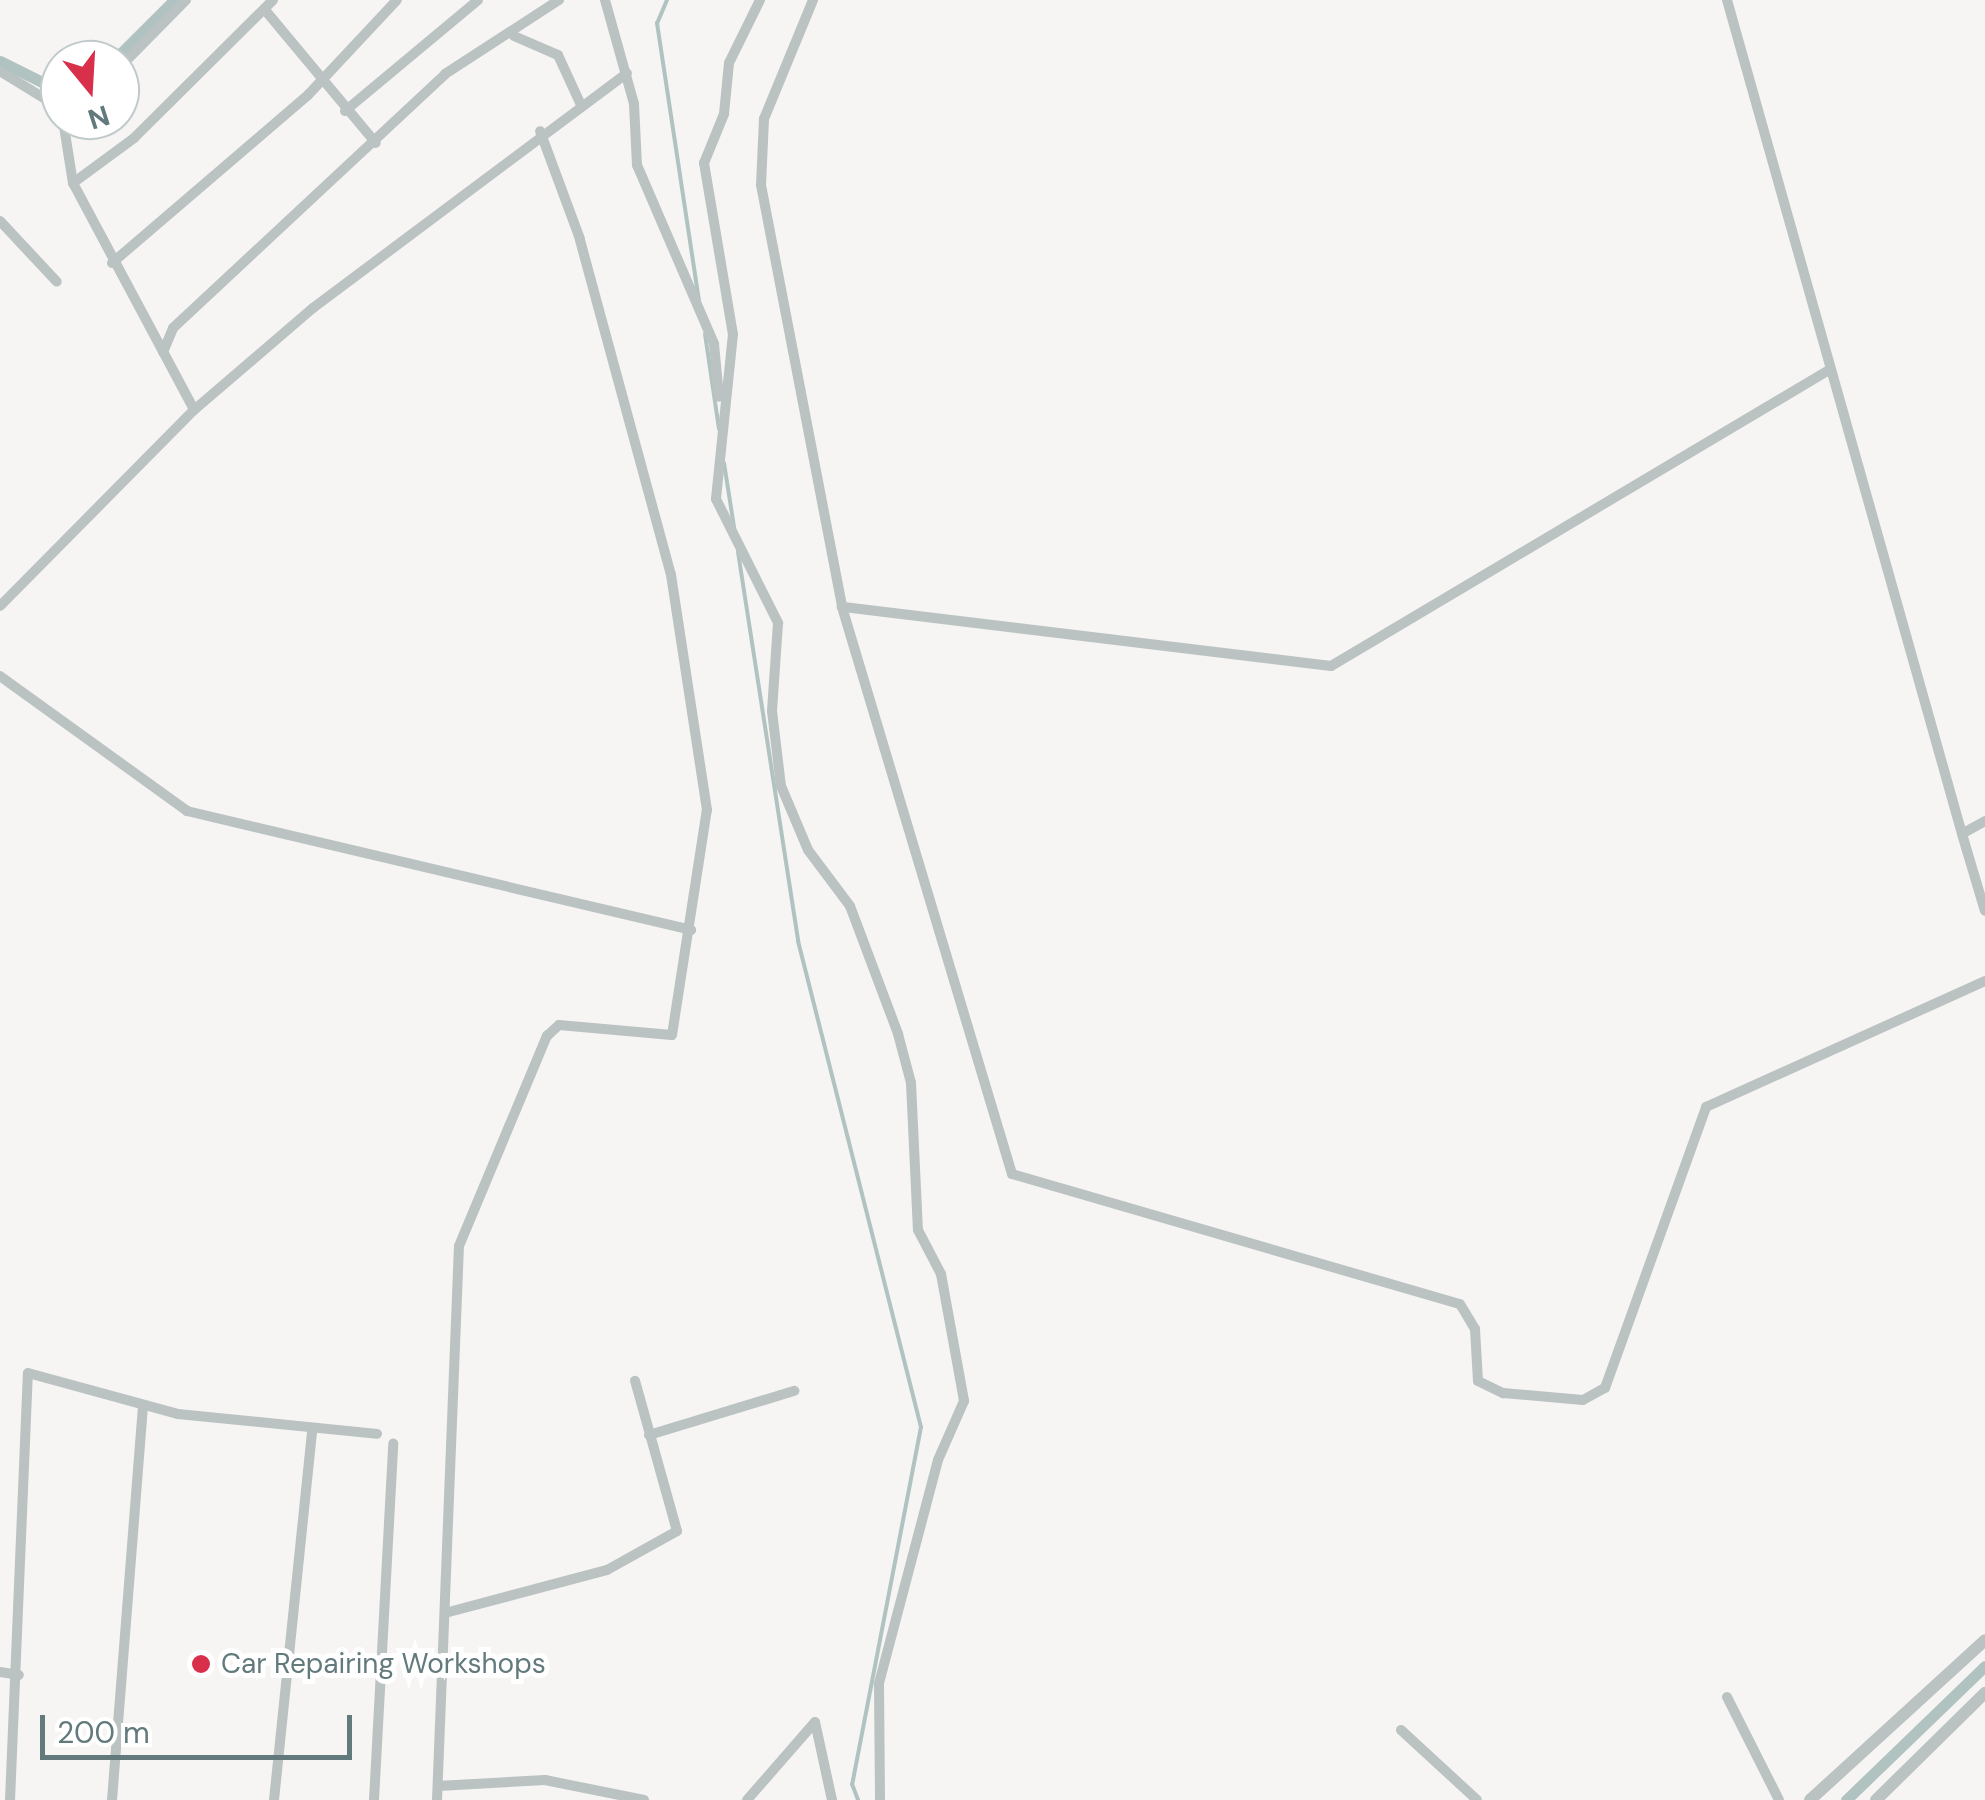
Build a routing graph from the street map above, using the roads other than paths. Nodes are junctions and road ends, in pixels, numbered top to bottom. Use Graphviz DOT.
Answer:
graph roads {
  1 [pos="186,0"];
  2 [pos="398,0"];
  3 [pos="478,0"];
  4 [pos="559,0"];
  5 [pos="605,0"];
  6 [pos="760,0"];
  7 [pos="813,0"];
  8 [pos="1726,0"];
  9 [pos="269,5"];
  10 [pos="514,36"];
  11 [pos="140,47"];
  12 [pos="0,70"];
  13 [pos="627,73"];
  14 [pos="319,80"];
  15 [pos="40,93"];
  16 [pos="581,105"];
  17 [pos="345,111"];
  18 [pos="540,131"];
  19 [pos="66,140"];
  20 [pos="376,143"];
  21 [pos="72,183"];
  22 [pos="0,221"];
  23 [pos="112,264"];
  24 [pos="57,282"];
  25 [pos="164,352"];
  26 [pos="1829,370"];
  27 [pos="194,410"];
  28 [pos="722,412"];
  29 [pos="0,606"];
  30 [pos="842,607"];
  31 [pos="0,676"];
  32 [pos="1985,821"];
  33 [pos="1962,834"];
  34 [pos="1985,911"];
  35 [pos="691,930"];
  36 [pos="1985,980"];
  37 [pos="635,1381"];
  38 [pos="794,1391"];
  39 [pos="143,1406"];
  40 [pos="312,1431"];
  41 [pos="377,1434"];
  42 [pos="650,1434"];
  43 [pos="393,1444"];
  44 [pos="445,1613"];
  45 [pos="1985,1640"];
  46 [pos="0,1672"];
  47 [pos="19,1675"];
  48 [pos="1985,1693"];
  49 [pos="1727,1696"];
  50 [pos="1401,1730"];
  51 [pos="438,1786"];
  52 [pos="10,1800"];
  53 [pos="112,1800"];
  54 [pos="274,1800"];
  55 [pos="374,1800"];
  56 [pos="437,1800"];
  57 [pos="644,1800"];
  58 [pos="747,1800"];
  59 [pos="832,1800"];
  60 [pos="880,1800"];
  61 [pos="1477,1800"];
  62 [pos="1780,1800"];
  63 [pos="1810,1800"];
  64 [pos="1876,1800"];
  1 -- 11 [label="street"];
  2 -- 14 [label="street"];
  3 -- 17 [label="street"];
  4 -- 10 [label="street"];
  5 -- 13 [label="street"];
  6 -- 28 [label="street"];
  7 -- 30 [label="street"];
  8 -- 26 [label="street"];
  9 -- 14 [label="street"];
  9 -- 21 [label="street"];
  10 -- 16 [label="street"];
  10 -- 20 [label="street"];
  12 -- 15 [label="street"];
  13 -- 16 [label="street"];
  13 -- 28 [label="street"];
  14 -- 17 [label="street"];
  14 -- 23 [label="street"];
  16 -- 18 [label="street"];
  17 -- 20 [label="street"];
  18 -- 27 [label="street"];
  18 -- 35 [label="street"];
  19 -- 21 [label="street"];
  20 -- 25 [label="street"];
  21 -- 23 [label="street"];
  22 -- 24 [label="street"];
  23 -- 25 [label="street"];
  25 -- 27 [label="street"];
  26 -- 30 [label="street"];
  26 -- 33 [label="street"];
  27 -- 29 [label="street"];
  28 -- 60 [label="street"];
  30 -- 36 [label="street"];
  31 -- 35 [label="street"];
  32 -- 33 [label="street"];
  33 -- 34 [label="street"];
  35 -- 44 [label="street"];
  37 -- 42 [label="street"];
  38 -- 42 [label="street"];
  39 -- 40 [label="street"];
  39 -- 47 [label="street"];
  39 -- 53 [label="street"];
  40 -- 41 [label="street"];
  40 -- 54 [label="street"];
  42 -- 44 [label="street"];
  43 -- 55 [label="street"];
  44 -- 51 [label="street"];
  45 -- 63 [label="street"];
  46 -- 47 [label="street"];
  47 -- 52 [label="street"];
  48 -- 64 [label="street"];
  49 -- 62 [label="street"];
  50 -- 61 [label="street"];
  51 -- 56 [label="street"];
  51 -- 57 [label="street"];
  58 -- 59 [label="street"];
}
